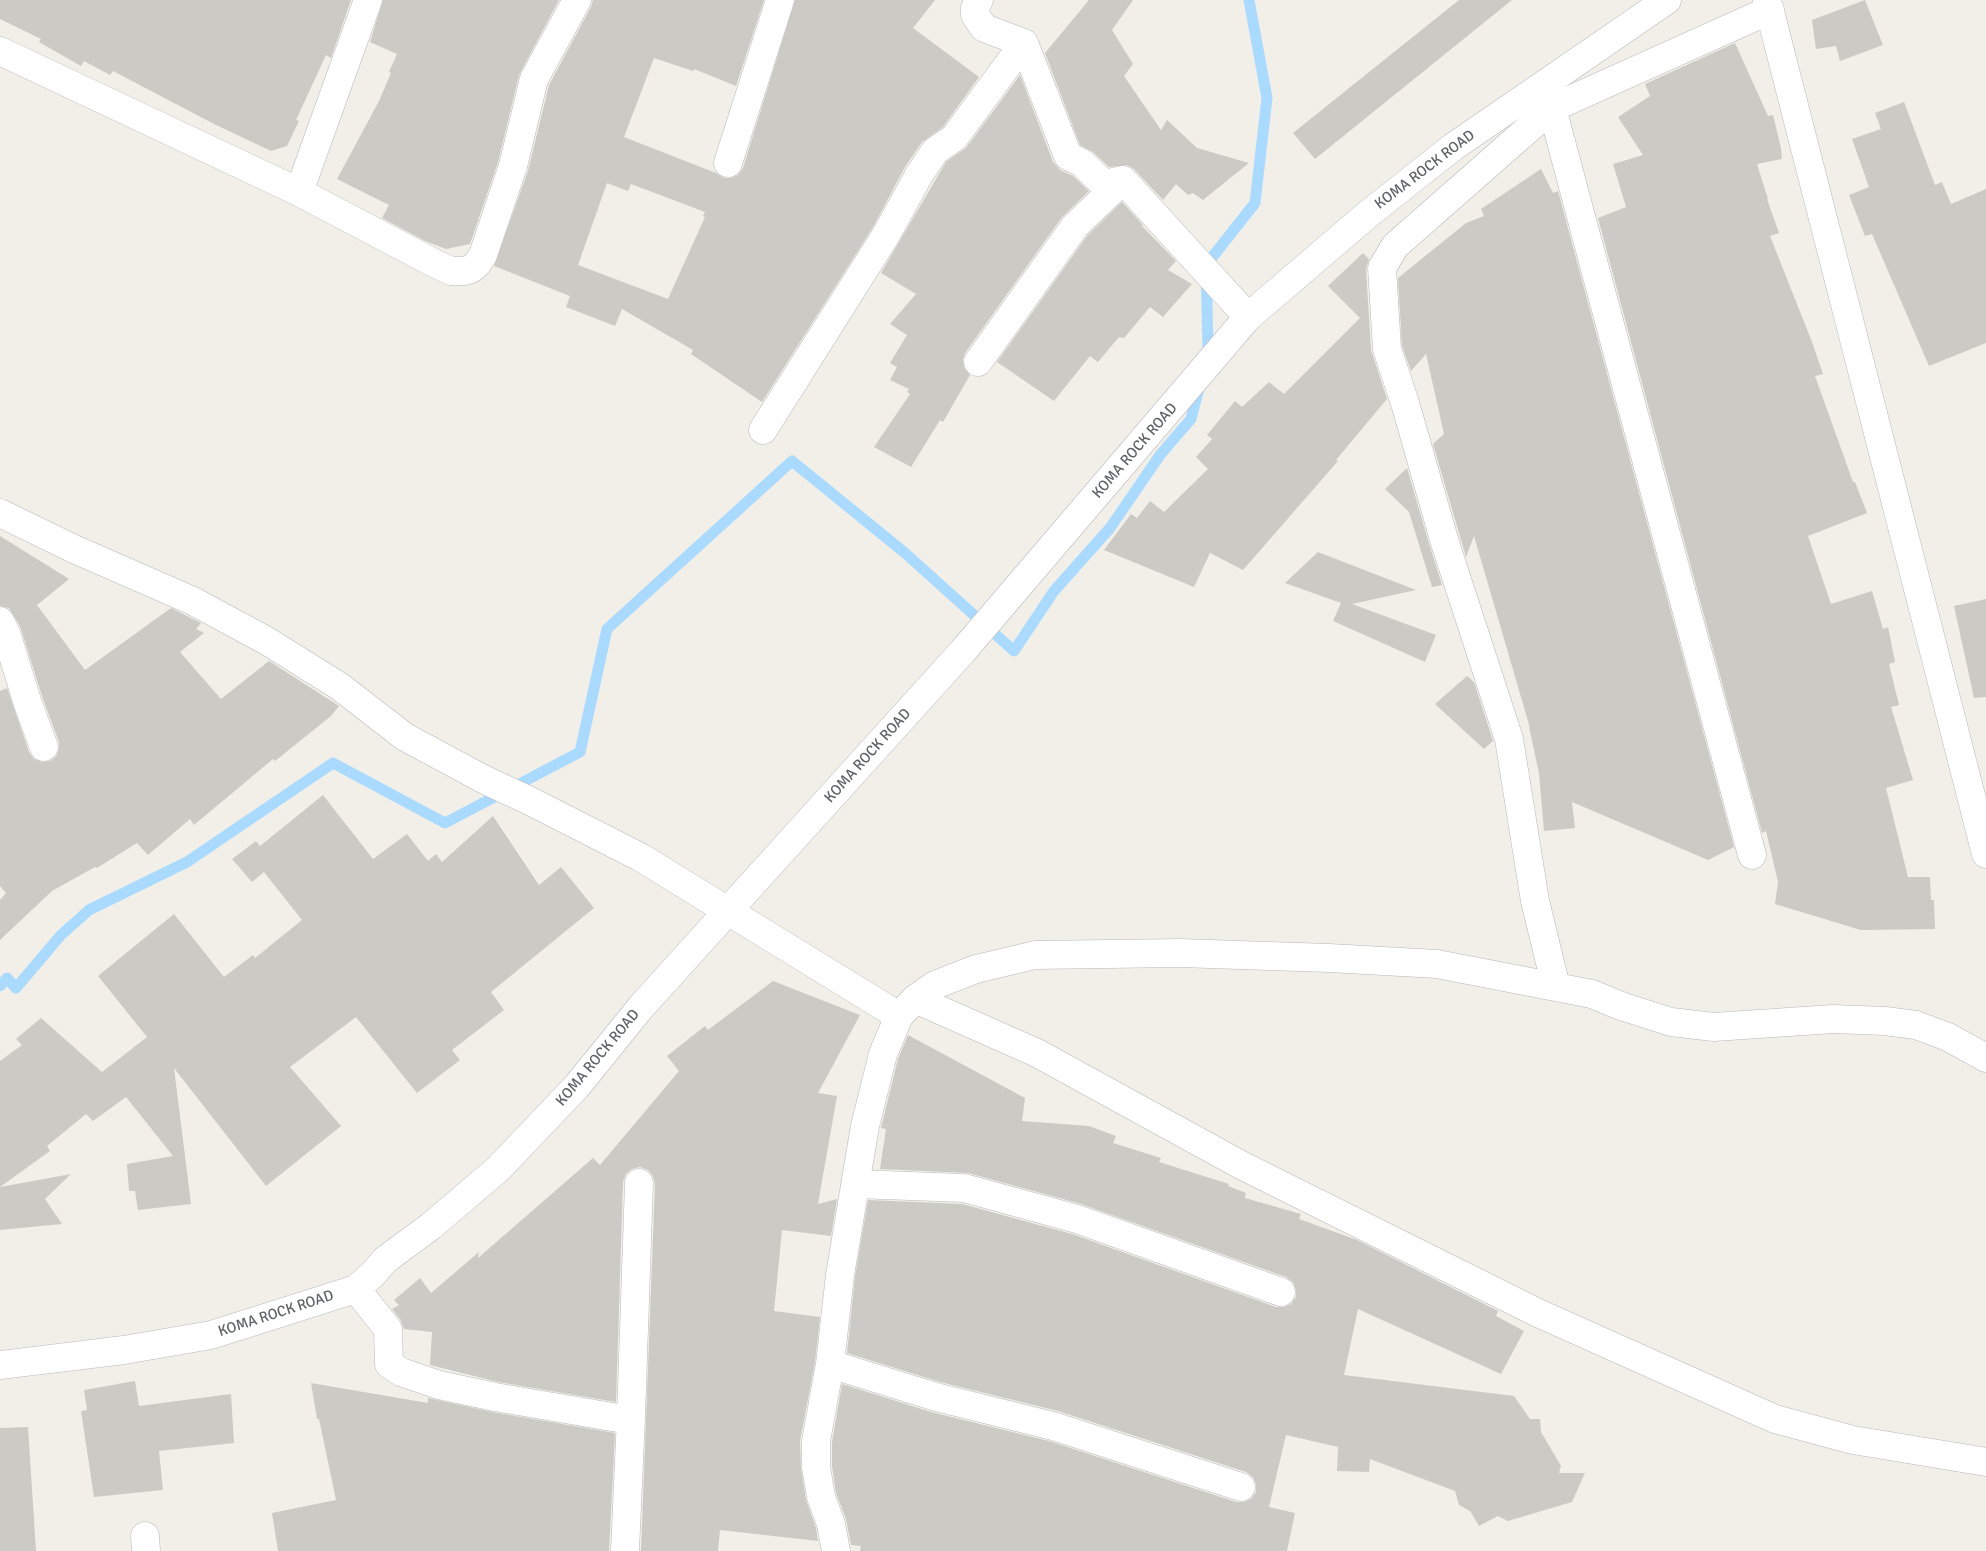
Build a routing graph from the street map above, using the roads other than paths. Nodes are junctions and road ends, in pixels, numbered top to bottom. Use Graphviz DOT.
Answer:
graph roads {
  1 [pos="368,0"];
  2 [pos="577,0"];
  3 [pos="780,0"];
  4 [pos="980,0"];
  5 [pos="1667,0"];
  6 [pos="1769,5"];
  7 [pos="1024,43"];
  8 [pos="0,51"];
  9 [pos="1548,81"];
  10 [pos="1552,108"];
  11 [pos="728,163"];
  12 [pos="1123,180"];
  13 [pos="299,192"];
  14 [pos="1248,317"];
  15 [pos="978,362"];
  16 [pos="763,430"];
  17 [pos="0,513"];
  18 [pos="0,621"];
  19 [pos="44,747"];
  20 [pos="1986,854"];
  21 [pos="1752,855"];
  22 [pos="728,910"];
  23 [pos="1556,986"];
  24 [pos="907,1008"];
  25 [pos="1986,1058"];
  26 [pos="639,1183"];
  27 [pos="856,1184"];
  28 [pos="356,1289"];
  29 [pos="1282,1292"];
  30 [pos="830,1364"];
  31 [pos="0,1365"];
  32 [pos="631,1417"];
  33 [pos="1986,1462"];
  34 [pos="1240,1487"];
  35 [pos="625,1551"];
  36 [pos="836,1551"];
  1 -- 13 [label="street"];
  2 -- 13 [label="street"];
  3 -- 11 [label="street"];
  4 -- 7 [label="street"];
  5 -- 9 [label="street, KOMA ROCK ROAD"];
  6 -- 10 [label="street"];
  6 -- 20 [label="street"];
  7 -- 12 [label="street"];
  7 -- 16 [label="street"];
  8 -- 13 [label="street"];
  9 -- 10 [label="street"];
  9 -- 14 [label="street, KOMA ROCK ROAD"];
  10 -- 21 [label="street"];
  10 -- 23 [label="street"];
  12 -- 14 [label="street"];
  12 -- 15 [label="street"];
  14 -- 22 [label="street, KOMA ROCK ROAD"];
  17 -- 22 [label="street"];
  18 -- 19 [label="street"];
  22 -- 24 [label="street"];
  22 -- 28 [label="street, KOMA ROCK ROAD"];
  23 -- 24 [label="street"];
  23 -- 25 [label="street"];
  24 -- 27 [label="street"];
  24 -- 33 [label="street"];
  26 -- 32 [label="street"];
  27 -- 29 [label="street"];
  27 -- 30 [label="street"];
  28 -- 31 [label="street, KOMA ROCK ROAD"];
  28 -- 32 [label="street"];
  30 -- 34 [label="street"];
  30 -- 36 [label="street"];
  32 -- 35 [label="street"];
}
